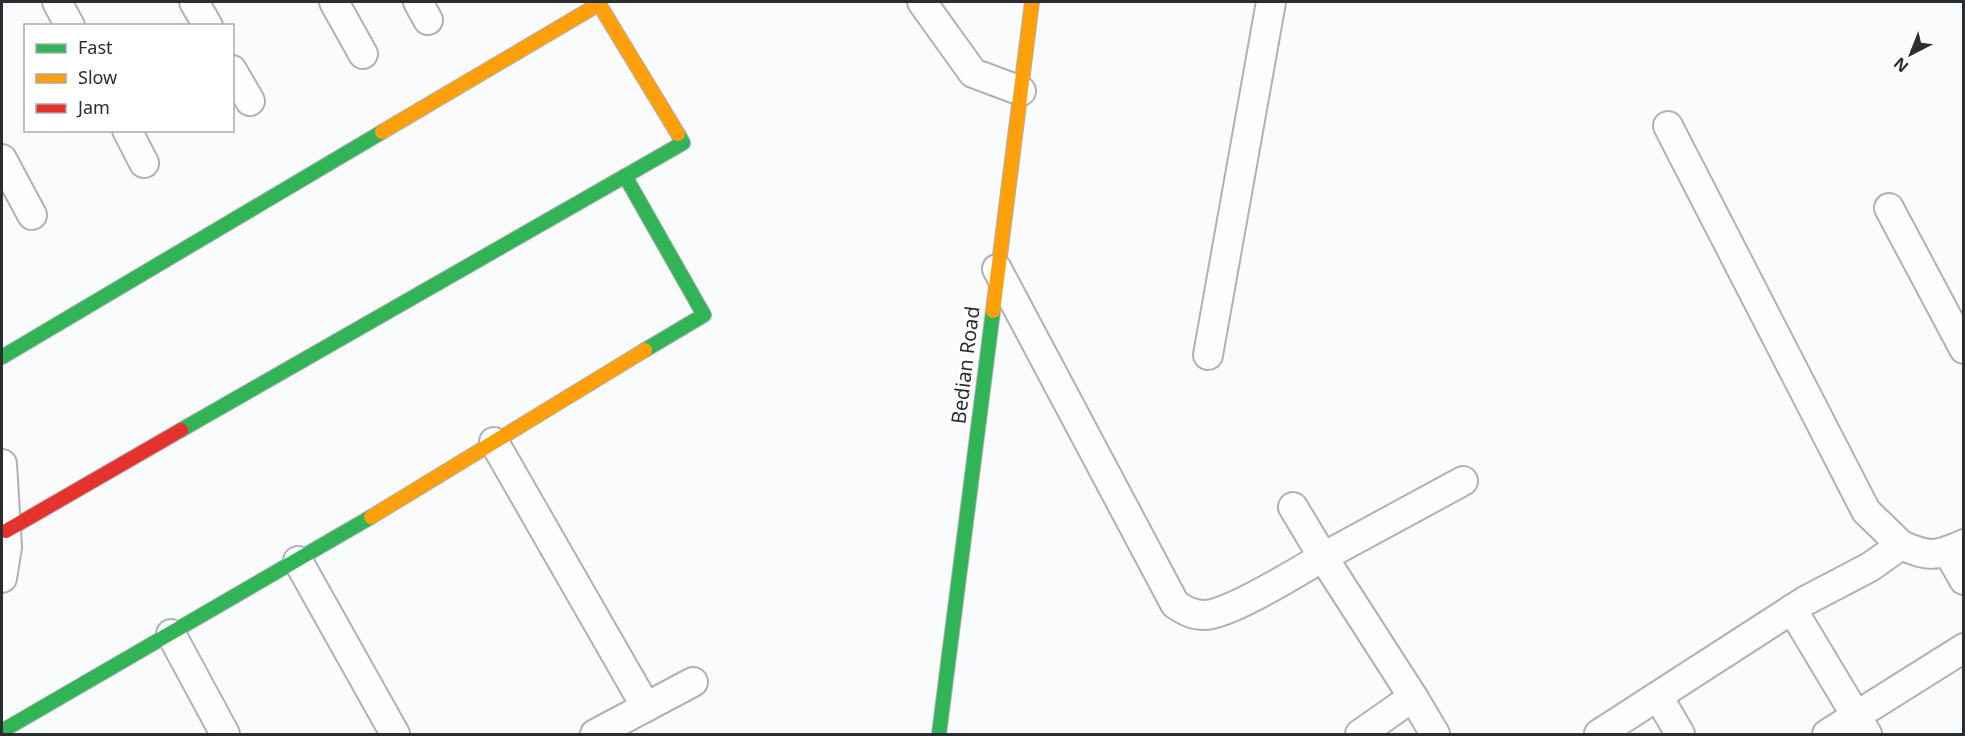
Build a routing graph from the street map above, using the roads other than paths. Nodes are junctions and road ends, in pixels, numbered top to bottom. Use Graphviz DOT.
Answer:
graph roads {
  1 [pos="57,2"];
  2 [pos="194,2"];
  3 [pos="334,2"];
  4 [pos="922,2"];
  5 [pos="1032,2"];
  6 [pos="1271,2"];
  7 [pos="69,24"];
  8 [pos="206,24"];
  9 [pos="363,54"];
  10 [pos="234,73"];
  11 [pos="1021,91"];
  12 [pos="250,101"];
  13 [pos="1668,126"];
  14 [pos="128,132"];
  15 [pos="2,159"];
  16 [pos="144,163"];
  17 [pos="625,176"];
  18 [pos="1889,208"];
  19 [pos="32,215"];
  20 [pos="997,269"];
  21 [pos="1964,349"];
  22 [pos="1208,355"];
  23 [pos="2,357"];
  24 [pos="494,442"];
  25 [pos="2,464"];
  26 [pos="1463,481"];
  27 [pos="1293,507"];
  28 [pos="6,531"];
  29 [pos="1901,545"];
  30 [pos="1956,548"];
  31 [pos="1323,557"];
  32 [pos="298,561"];
  33 [pos="2,578"];
  34 [pos="1964,580"];
  35 [pos="1792,609"];
  36 [pos="171,634"];
  37 [pos="1964,648"];
  38 [pos="693,682"];
  39 [pos="1658,696"];
  40 [pos="1413,697"];
  41 [pos="646,707"];
  42 [pos="1861,725"];
  43 [pos="2,731"];
  44 [pos="225,735"];
  45 [pos="395,735"];
  46 [pos="595,735"];
  47 [pos="939,735"];
  48 [pos="1360,735"];
  49 [pos="1436,735"];
  50 [pos="1599,735"];
  51 [pos="1680,735"];
  52 [pos="1827,735"];
  1 -- 7 [label="street"];
  2 -- 8 [label="street"];
  3 -- 9 [label="street"];
  4 -- 11 [label="street"];
  5 -- 11 [label="street, Bedian Road"];
  6 -- 22 [label="street"];
  10 -- 12 [label="street"];
  11 -- 20 [label="street, Bedian Road"];
  13 -- 29 [label="street"];
  14 -- 16 [label="street"];
  15 -- 19 [label="street"];
  17 -- 23 [label="street"];
  17 -- 24 [label="street"];
  17 -- 28 [label="street"];
  18 -- 21 [label="street"];
  20 -- 31 [label="street"];
  20 -- 47 [label="street, Bedian Road"];
  24 -- 32 [label="street"];
  24 -- 41 [label="street"];
  25 -- 28 [label="street"];
  26 -- 31 [label="street"];
  27 -- 31 [label="street"];
  28 -- 33 [label="street"];
  29 -- 30 [label="street"];
  29 -- 35 [label="street"];
  30 -- 34 [label="street"];
  31 -- 40 [label="street"];
  32 -- 36 [label="street"];
  32 -- 45 [label="street"];
  35 -- 39 [label="street"];
  35 -- 42 [label="street"];
  36 -- 43 [label="street"];
  36 -- 44 [label="street"];
  37 -- 42 [label="street"];
  38 -- 41 [label="street"];
  39 -- 50 [label="street"];
  39 -- 51 [label="street"];
  40 -- 48 [label="street"];
  40 -- 49 [label="street"];
  41 -- 46 [label="street"];
  42 -- 52 [label="street"];
}
